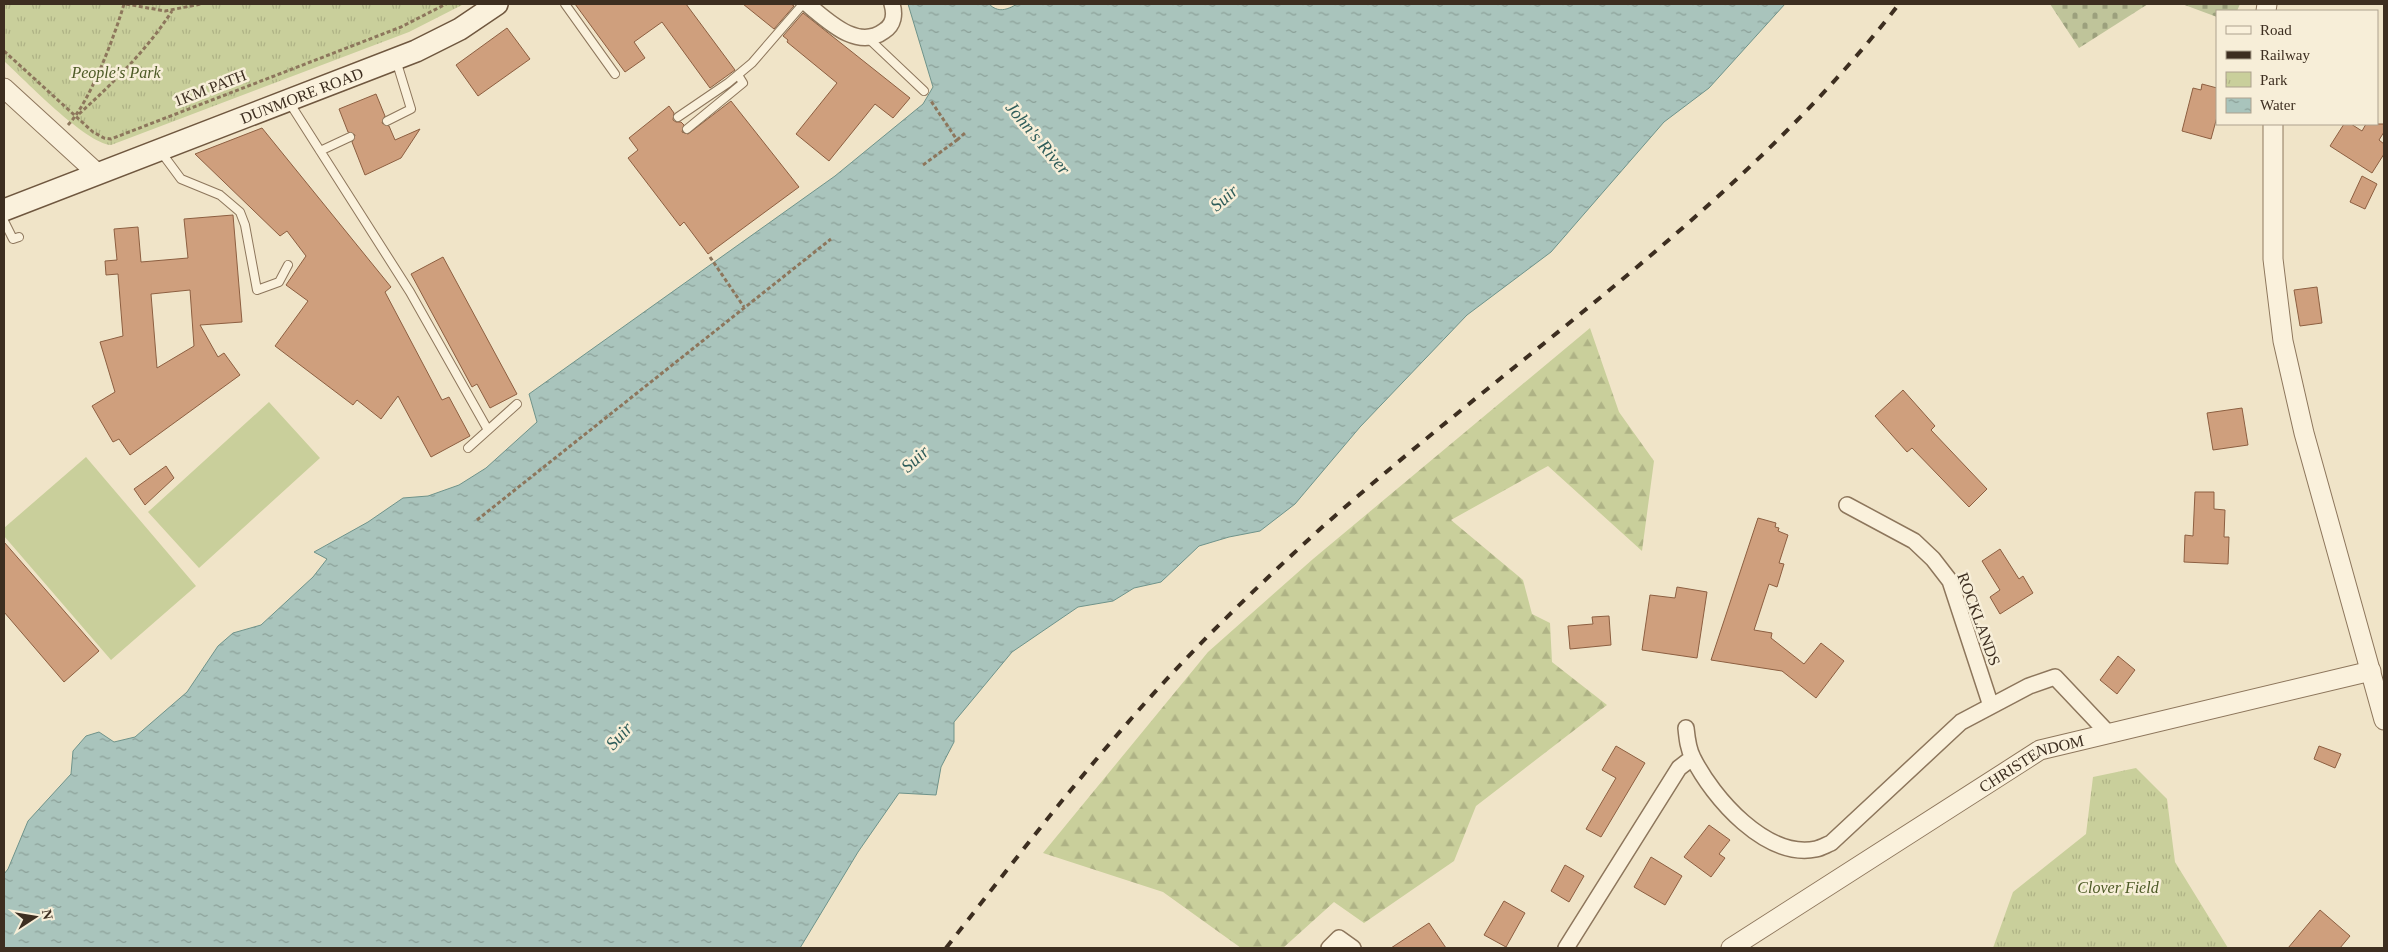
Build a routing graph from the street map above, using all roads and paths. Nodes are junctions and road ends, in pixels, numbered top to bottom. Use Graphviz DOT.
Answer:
graph roads {
  1 [pos="125,4"];
  2 [pos="201,4"];
  3 [pos="446,4"];
  4 [pos="497,4"];
  5 [pos="565,4"];
  6 [pos="805,4"];
  7 [pos="892,4"];
  8 [pos="172,11"];
  9 [pos="868,38"];
  10 [pos="4,51"];
  11 [pos="396,58"];
  12 [pos="616,74"];
  13 [pos="738,75"];
  14 [pos="4,88"];
  15 [pos="924,91"];
  16 [pos="288,100"];
  17 [pos="76,117"];
  18 [pos="678,117"];
  19 [pos="387,121"];
  20 [pos="2273,125"];
  21 [pos="687,129"];
  22 [pos="965,133"];
  23 [pos="57,137"];
  24 [pos="350,137"];
  25 [pos="957,140"];
  26 [pos="160,150"];
  27 [pos="320,151"];
  28 [pos="923,165"];
  29 [pos="98,174"];
  30 [pos="4,210"];
  31 [pos="4,221"];
  32 [pos="19,237"];
  33 [pos="831,239"];
  34 [pos="710,257"];
  35 [pos="288,265"];
  36 [pos="744,307"];
  37 [pos="517,404"];
  38 [pos="488,430"];
  39 [pos="468,448"];
  40 [pos="1847,505"];
  41 [pos="476,520"];
  42 [pos="2371,671"];
  43 [pos="1991,706"];
  44 [pos="2384,720"];
  45 [pos="1686,728"];
  46 [pos="2108,733"];
  47 [pos="1692,758"];
  48 [pos="1329,948"];
  49 [pos="1353,948"];
  50 [pos="1566,948"];
  51 [pos="1730,948"];
  1 -- 8 [label="path"];
  1 -- 17 [label="path"];
  2 -- 8 [label="path"];
  3 -- 17 [label="path, 1KM PATH"];
  4 -- 11 [label="main road, DUNMORE ROAD"];
  5 -- 12 [label="lane"];
  6 -- 9 [label="street"];
  6 -- 13 [label="lane"];
  7 -- 9 [label="street"];
  8 -- 17 [label="path"];
  9 -- 15 [label="lane"];
  10 -- 17 [label="path, 1KM PATH"];
  11 -- 16 [label="main road, DUNMORE ROAD"];
  11 -- 19 [label="lane"];
  13 -- 18 [label="lane"];
  13 -- 21 [label="lane"];
  14 -- 23 [label="street"];
  15 -- 25 [label="path"];
  16 -- 26 [label="main road, DUNMORE ROAD"];
  16 -- 27 [label="lane"];
  17 -- 23 [label="path"];
  20 -- 42 [label="street"];
  22 -- 25 [label="path"];
  23 -- 29 [label="street"];
  24 -- 27 [label="lane"];
  25 -- 28 [label="path"];
  26 -- 29 [label="main road, DUNMORE ROAD"];
  26 -- 35 [label="lane"];
  27 -- 38 [label="lane"];
  29 -- 30 [label="main road, DUNMORE ROAD"];
  31 -- 32 [label="lane"];
  33 -- 36 [label="path"];
  34 -- 36 [label="path"];
  36 -- 41 [label="path"];
  37 -- 38 [label="lane"];
  38 -- 39 [label="lane"];
  40 -- 43 [label="street, ROCKLANDS"];
  42 -- 44 [label="street"];
  42 -- 46 [label="street, CHRISTENDOM"];
  43 -- 46 [label="street"];
  43 -- 47 [label="street"];
  45 -- 47 [label="street"];
  46 -- 51 [label="street, CHRISTENDOM"];
  47 -- 50 [label="street"];
  48 -- 49 [label="street"];
}
